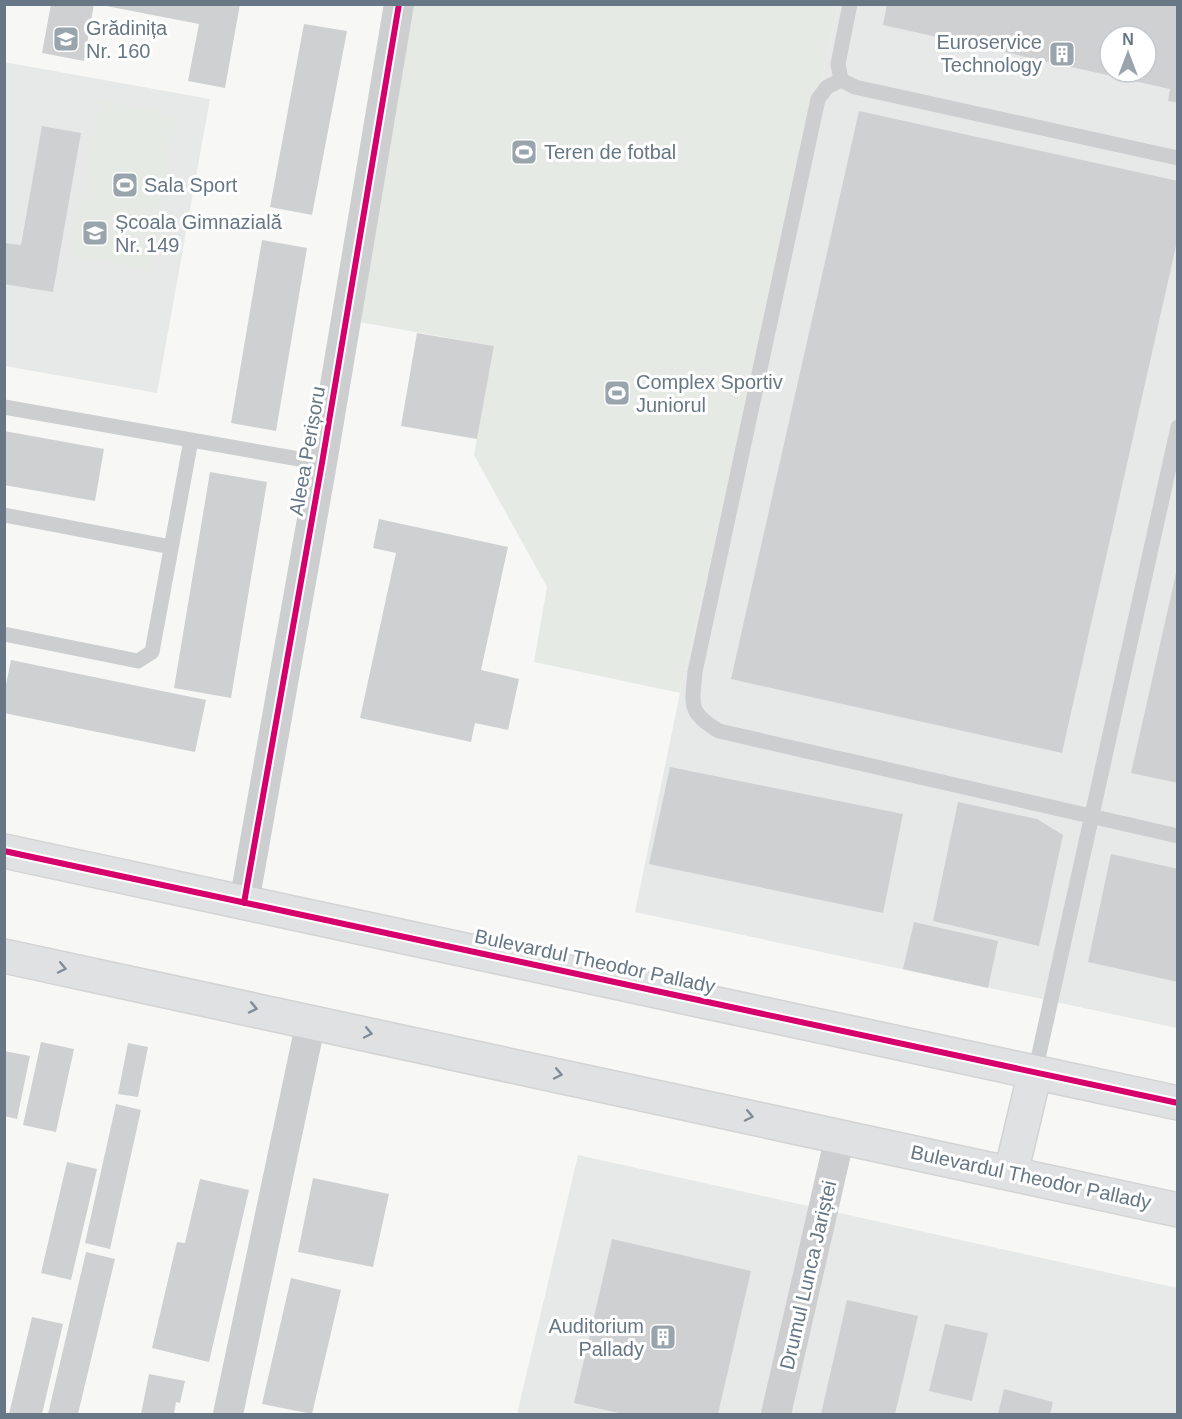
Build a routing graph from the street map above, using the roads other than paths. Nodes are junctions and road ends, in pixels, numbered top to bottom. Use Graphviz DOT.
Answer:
graph roads {
  1 [pos="399,4"];
  2 [pos="850,4"];
  3 [pos="841,80"];
  4 [pos="1178,158"];
  5 [pos="4,407"];
  6 [pos="1177,434"];
  7 [pos="191,440"];
  8 [pos="322,463"];
  9 [pos="4,515"];
  10 [pos="171,547"];
  11 [pos="4,634"];
  12 [pos="1092,818"];
  13 [pos="1178,836"];
  14 [pos="4,851"];
  15 [pos="244,903"];
  16 [pos="4,956"];
  17 [pos="310,1021"];
  18 [pos="1035,1072"];
  19 [pos="1178,1103"];
  20 [pos="840,1136"];
  21 [pos="1011,1173"];
  22 [pos="1178,1209"];
  23 [pos="228,1414"];
  24 [pos="776,1414"];
  1 -- 8 [label="street, Aleea Perișoru"];
  2 -- 3 [label="lane"];
  3 -- 4 [label="lane"];
  3 -- 12 [label="lane"];
  5 -- 7 [label="lane, Aleea Perișoru"];
  6 -- 12 [label="lane"];
  7 -- 8 [label="lane, Aleea Perișoru"];
  7 -- 10 [label="lane"];
  8 -- 15 [label="street, Aleea Perișoru"];
  9 -- 10 [label="lane"];
  10 -- 11 [label="lane"];
  12 -- 13 [label="lane"];
  12 -- 18 [label="lane"];
  14 -- 15 [label="main road, Bulevardul Theodor Pallady"];
  15 -- 18 [label="main road, Bulevardul Theodor Pallady"];
  16 -- 17 [label="main road, Bulevardul Theodor Pallady, one-way"];
  17 -- 20 [label="main road, Bulevardul Theodor Pallady, one-way"];
  17 -- 23 [label="street"];
  18 -- 19 [label="main road, Bulevardul Theodor Pallady"];
  18 -- 21 [label="main road"];
  20 -- 21 [label="main road, Bulevardul Theodor Pallady"];
  20 -- 24 [label="street, Drumul Lunca Jariștei"];
  21 -- 22 [label="main road, Bulevardul Theodor Pallady"];
}
